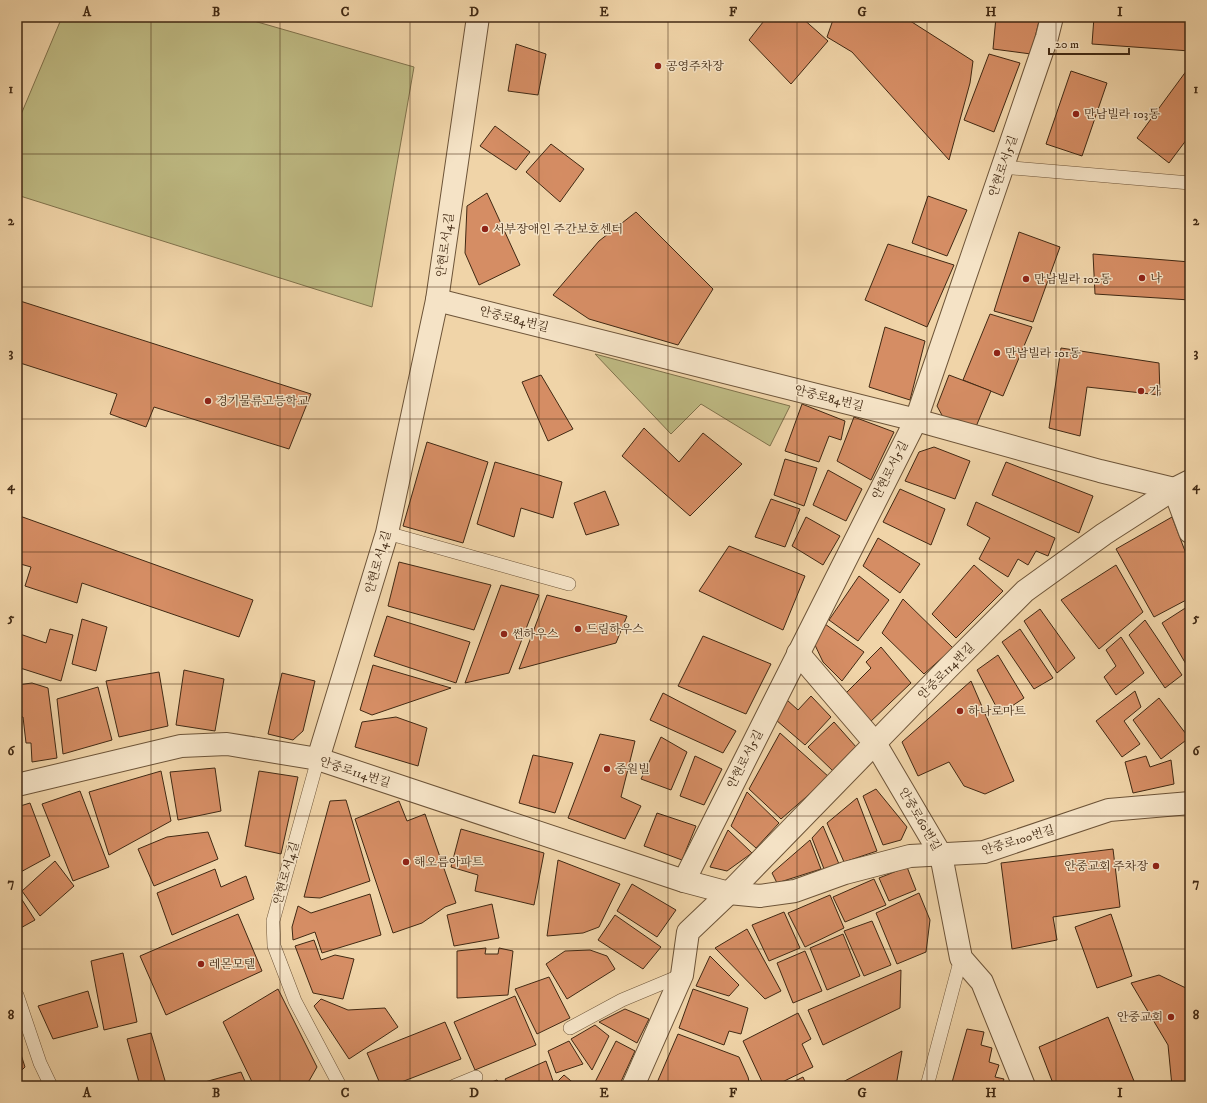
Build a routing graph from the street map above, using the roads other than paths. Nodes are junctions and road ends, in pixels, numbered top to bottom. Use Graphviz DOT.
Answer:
graph roads {
  1 [pos="478,17"];
  2 [pos="1050,27"];
  3 [pos="1002,167"];
  4 [pos="1190,183"];
  5 [pos="437,300"];
  6 [pos="916,420"];
  7 [pos="1182,485"];
  8 [pos="1190,532"];
  9 [pos="387,533"];
  10 [pos="569,584"];
  11 [pos="798,653"];
  12 [pos="875,743"];
  13 [pos="318,759"];
  14 [pos="17,785"];
  15 [pos="1190,804"];
  16 [pos="941,855"];
  17 [pos="684,881"];
  18 [pos="729,893"];
  19 [pos="961,958"];
  20 [pos="682,975"];
  21 [pos="17,995"];
  22 [pos="570,1028"];
  23 [pos="476,1077"];
  24 [pos="51,1086"];
  25 [pos="340,1086"];
  26 [pos="454,1086"];
  27 [pos="633,1086"];
  28 [pos="927,1086"];
  29 [pos="1024,1086"];
  1 -- 5 [label="street, 안현로서4길"];
  2 -- 3 [label="street, 안현로서5길"];
  3 -- 4 [label="lane"];
  3 -- 6 [label="street, 안현로서5길"];
  5 -- 6 [label="street, 안중로84번길"];
  5 -- 9 [label="street, 안현로서4길"];
  6 -- 7 [label="street, 안중로84번길"];
  6 -- 11 [label="street, 안현로서5길"];
  7 -- 8 [label="street"];
  7 -- 12 [label="street, 안중로114번길"];
  9 -- 10 [label="lane"];
  9 -- 13 [label="street, 안현로서4길"];
  11 -- 12 [label="street, 안중로60번길"];
  11 -- 17 [label="street, 안현로서5길"];
  12 -- 16 [label="street, 안중로60번길"];
  12 -- 18 [label="street, 안중로114번길"];
  13 -- 14 [label="street, 안중로114번길"];
  13 -- 17 [label="street, 안중로114번길"];
  13 -- 25 [label="lane, 안현로서4길"];
  15 -- 16 [label="street, 안중로100번길"];
  16 -- 18 [label="street, 안중로100번길"];
  16 -- 19 [label="street, 안중로60번길"];
  17 -- 18 [label="street, 안중로114번길"];
  18 -- 20 [label="street, 안중로114번길"];
  19 -- 28 [label="lane, 안중로60번길"];
  19 -- 29 [label="street"];
  20 -- 22 [label="lane"];
  20 -- 27 [label="street"];
  21 -- 24 [label="lane"];
  23 -- 26 [label="lane"];
}
